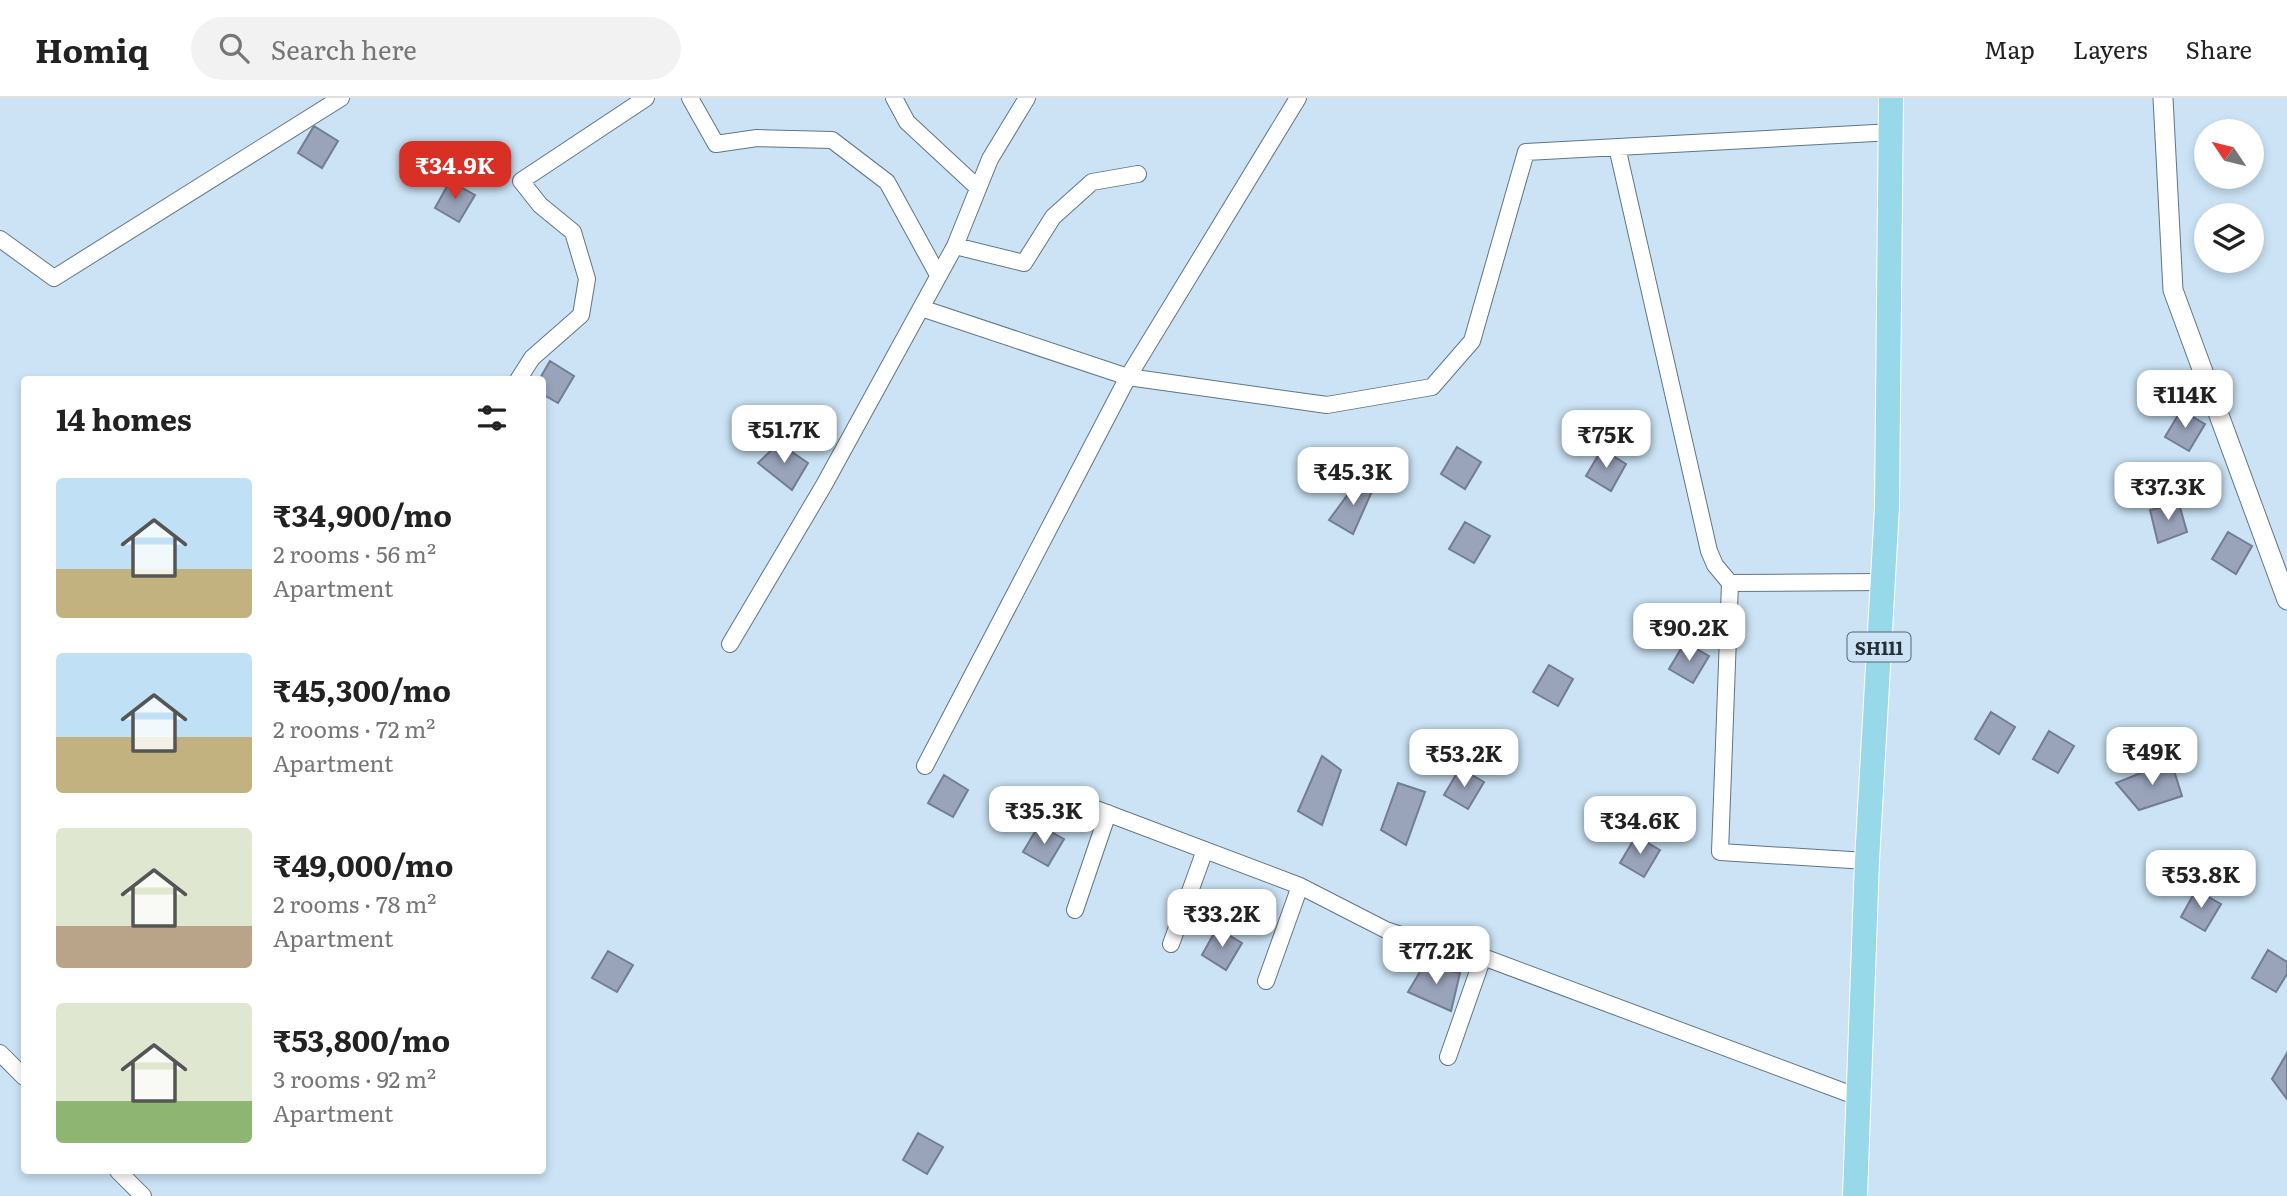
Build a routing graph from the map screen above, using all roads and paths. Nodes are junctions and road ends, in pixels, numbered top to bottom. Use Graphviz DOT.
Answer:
graph roads {
  1 [pos="341,98"];
  2 [pos="646,98"];
  3 [pos="690,98"];
  4 [pos="894,98"];
  5 [pos="1027,98"];
  6 [pos="1298,98"];
  7 [pos="1891,98"];
  8 [pos="2164,98"];
  9 [pos="1893,132"];
  10 [pos="1617,147"];
  11 [pos="1138,174"];
  12 [pos="978,188"];
  13 [pos="0,239"];
  14 [pos="955,246"];
  15 [pos="939,275"];
  16 [pos="920,308"];
  17 [pos="521,376"];
  18 [pos="1128,377"];
  19 [pos="1882,582"];
  20 [pos="1730,583"];
  21 [pos="2287,600"];
  22 [pos="730,644"];
  23 [pos="925,766"];
  24 [pos="1067,798"];
  25 [pos="1108,813"];
  26 [pos="1205,850"];
  27 [pos="1867,861"];
  28 [pos="1300,886"];
  29 [pos="1075,910"];
  30 [pos="1171,944"];
  31 [pos="1483,957"];
  32 [pos="1266,981"];
  33 [pos="0,1053"];
  34 [pos="1448,1057"];
  35 [pos="21,1074"];
  36 [pos="1858,1097"];
  37 [pos="121,1174"];
  38 [pos="143,1196"];
  39 [pos="1855,1196"];
  1 -- 13 [label="street"];
  2 -- 17 [label="street"];
  3 -- 15 [label="street"];
  4 -- 12 [label="street"];
  5 -- 12 [label="street"];
  6 -- 18 [label="street"];
  7 -- 9 [label="main road, SH111"];
  8 -- 21 [label="street"];
  9 -- 10 [label="street"];
  9 -- 19 [label="main road, SH111"];
  10 -- 18 [label="street"];
  10 -- 20 [label="street"];
  11 -- 14 [label="street"];
  12 -- 14 [label="street"];
  14 -- 15 [label="street"];
  15 -- 16 [label="street"];
  16 -- 18 [label="street"];
  16 -- 22 [label="street"];
  18 -- 23 [label="street"];
  19 -- 20 [label="street"];
  19 -- 27 [label="main road, SH111"];
  20 -- 27 [label="street"];
  24 -- 25 [label="street"];
  25 -- 26 [label="street"];
  25 -- 29 [label="street"];
  26 -- 28 [label="street"];
  26 -- 30 [label="street"];
  27 -- 36 [label="main road, SH111"];
  28 -- 31 [label="street"];
  28 -- 32 [label="street"];
  31 -- 34 [label="street"];
  31 -- 36 [label="street"];
  33 -- 35 [label="street"];
  36 -- 39 [label="main road, SH111"];
  37 -- 38 [label="street"];
}
